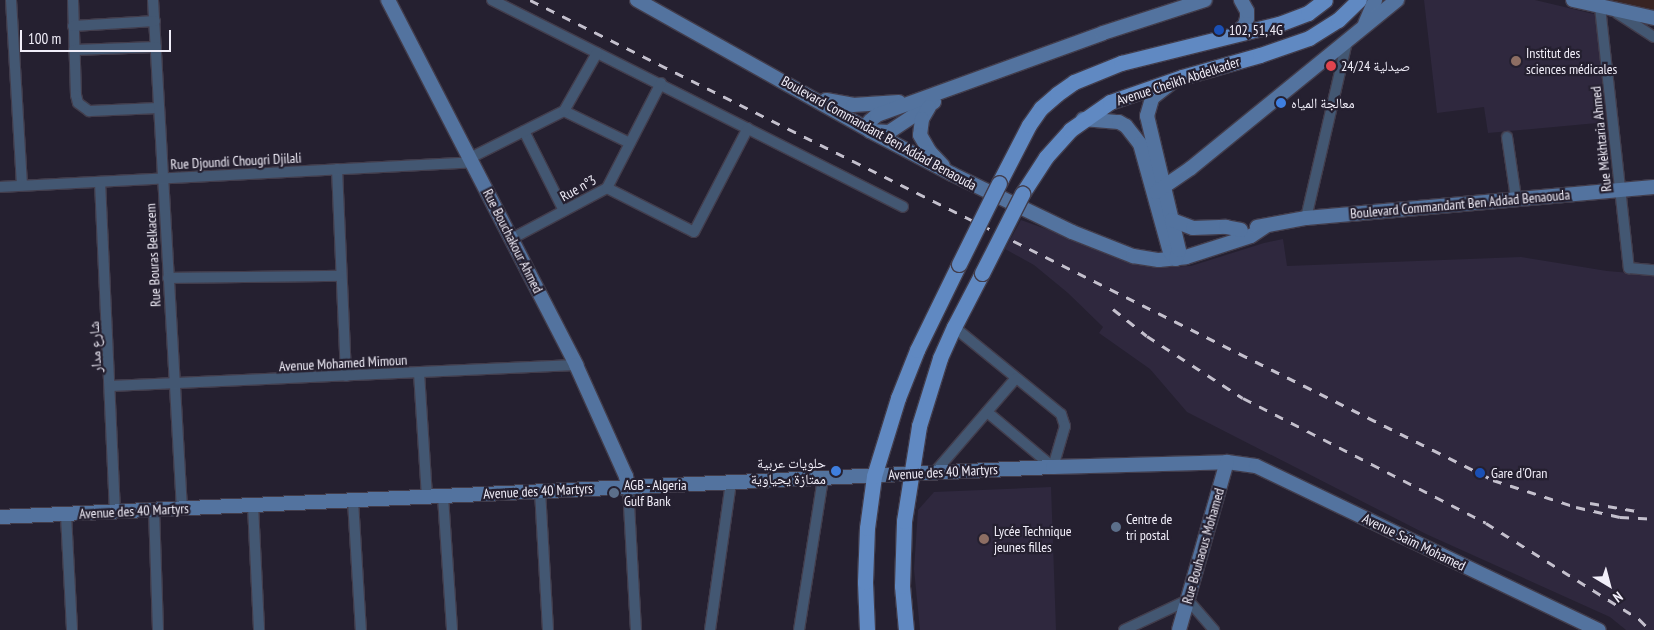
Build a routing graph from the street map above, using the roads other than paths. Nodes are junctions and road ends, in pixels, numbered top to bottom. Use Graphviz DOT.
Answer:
graph roads {
  1 [pos="11,0"];
  2 [pos="72,0"];
  3 [pos="153,0"];
  4 [pos="388,0"];
  5 [pos="492,0"];
  6 [pos="637,0"];
  7 [pos="1205,0"];
  8 [pos="1241,0"];
  9 [pos="1325,0"];
  10 [pos="1359,0"];
  11 [pos="1376,0"];
  12 [pos="1397,0"];
  13 [pos="1573,0"];
  14 [pos="1606,8"];
  15 [pos="1654,18"];
  16 [pos="155,21"];
  17 [pos="73,26"];
  18 [pos="1364,27"];
  19 [pos="1232,36"];
  20 [pos="1654,36"];
  21 [pos="1347,42"];
  22 [pos="156,46"];
  23 [pos="74,50"];
  24 [pos="597,53"];
  25 [pos="1182,77"];
  26 [pos="661,84"];
  27 [pos="948,90"];
  28 [pos="813,97"];
  29 [pos="934,102"];
  30 [pos="159,108"];
  31 [pos="564,111"];
  32 [pos="1083,119"];
  33 [pos="748,128"];
  34 [pos="524,131"];
  35 [pos="870,131"];
  36 [pos="1507,137"];
  37 [pos="630,143"];
  38 [pos="471,160"];
  39 [pos="336,169"];
  40 [pos="952,174"];
  41 [pos="162,179"];
  42 [pos="100,182"];
  43 [pos="22,186"];
  44 [pos="0,187"];
  45 [pos="1654,187"];
  46 [pos="607,188"];
  47 [pos="1620,190"];
  48 [pos="1162,194"];
  49 [pos="1516,198"];
  50 [pos="903,207"];
  51 [pos="564,211"];
  52 [pos="1306,218"];
  53 [pos="1172,220"];
  54 [pos="1266,226"];
  55 [pos="1241,230"];
  56 [pos="511,240"];
  57 [pos="1175,254"];
  58 [pos="1654,270"];
  59 [pos="340,276"];
  60 [pos="168,278"];
  61 [pos="954,327"];
  62 [pos="576,366"];
  63 [pos="419,373"];
  64 [pos="346,376"];
  65 [pos="1016,378"];
  66 [pos="174,384"];
  67 [pos="110,386"];
  68 [pos="987,412"];
  69 [pos="1227,462"];
  70 [pos="1053,467"];
  71 [pos="934,473"];
  72 [pos="910,474"];
  73 [pos="874,476"];
  74 [pos="823,478"];
  75 [pos="731,483"];
  76 [pos="628,487"];
  77 [pos="540,491"];
  78 [pos="443,497"];
  79 [pos="427,498"];
  80 [pos="353,501"];
  81 [pos="253,506"];
  82 [pos="182,509"];
  83 [pos="154,510"];
  84 [pos="116,512"];
  85 [pos="66,515"];
  86 [pos="0,517"];
  87 [pos="1188,600"];
  88 [pos="72,630"];
  89 [pos="158,630"];
  90 [pos="259,630"];
  91 [pos="362,630"];
  92 [pos="452,630"];
  93 [pos="548,630"];
  94 [pos="636,630"];
  95 [pos="710,630"];
  96 [pos="800,630"];
  97 [pos="867,630"];
  98 [pos="906,630"];
  99 [pos="1124,630"];
  100 [pos="1179,630"];
  101 [pos="1214,630"];
  102 [pos="1599,630"];
  1 -- 43 [label="street"];
  2 -- 17 [label="street"];
  3 -- 16 [label="street, Rue Bouras Belkacem"];
  4 -- 38 [label="street, Rue Bouchakour Ahmed"];
  5 -- 24 [label="street"];
  6 -- 28 [label="street, Boulevard Commandant Ben Addad Benaouda"];
  7 -- 27 [label="street"];
  8 -- 19 [label="street"];
  9 -- 19 [label="main road, Avenue Cheikh Abdelkader"];
  10 -- 25 [label="main road, Avenue Cheikh Abdelkader"];
  11 -- 18 [label="street"];
  12 -- 18 [label="street"];
  13 -- 14 [label="street"];
  14 -- 15 [label="street"];
  14 -- 20 [label="street"];
  14 -- 47 [label="street, Rue Mèkhtaria Ahmed"];
  16 -- 17 [label="street"];
  16 -- 22 [label="street, Rue Bouras Belkacem"];
  17 -- 23 [label="street"];
  18 -- 21 [label="street"];
  19 -- 73 [label="main road, Avenue Cheikh Abdelkader, bridge"];
  21 -- 48 [label="street"];
  21 -- 52 [label="street"];
  22 -- 23 [label="street"];
  22 -- 30 [label="street, Rue Bouras Belkacem"];
  23 -- 30 [label="street"];
  24 -- 26 [label="street"];
  24 -- 31 [label="street"];
  25 -- 32 [label="main road, Avenue Cheikh Abdelkader"];
  25 -- 48 [label="street"];
  26 -- 33 [label="street"];
  26 -- 37 [label="street, Rue n°3"];
  27 -- 28 [label="street"];
  27 -- 29 [label="street"];
  27 -- 35 [label="street"];
  28 -- 35 [label="street, Boulevard Commandant Ben Addad Benaouda"];
  29 -- 35 [label="street"];
  29 -- 40 [label="street"];
  30 -- 41 [label="street, Rue Bouras Belkacem"];
  31 -- 34 [label="street"];
  31 -- 37 [label="street"];
  32 -- 48 [label="street"];
  32 -- 61 [label="main road, Avenue Cheikh Abdelkader, bridge"];
  33 -- 46 [label="street"];
  33 -- 50 [label="street"];
  34 -- 38 [label="street"];
  34 -- 51 [label="street"];
  35 -- 40 [label="street, Boulevard Commandant Ben Addad Benaouda"];
  36 -- 49 [label="street"];
  37 -- 46 [label="street, Rue n°3"];
  38 -- 39 [label="street, Rue Djoundi Chougri Djilali"];
  38 -- 56 [label="street, Rue Bouchakour Ahmed"];
  39 -- 41 [label="street, Rue Djoundi Chougri Djilali"];
  39 -- 59 [label="street"];
  40 -- 57 [label="street, Boulevard Commandant Ben Addad Benaouda"];
  41 -- 42 [label="street, Rue Djoundi Chougri Djilali"];
  41 -- 60 [label="street, Rue Bouras Belkacem"];
  42 -- 43 [label="street, Rue Djoundi Chougri Djilali"];
  42 -- 67 [label="street, شارع مدار"];
  43 -- 44 [label="street, Rue Djoundi Chougri Djilali"];
  45 -- 47 [label="street, Boulevard Commandant Ben Addad Benaouda"];
  46 -- 51 [label="street, Rue n°3"];
  47 -- 49 [label="street, Boulevard Commandant Ben Addad Benaouda"];
  47 -- 58 [label="street, Rue Mèkhtaria Ahmed"];
  48 -- 53 [label="street"];
  48 -- 57 [label="street"];
  49 -- 52 [label="street, Boulevard Commandant Ben Addad Benaouda"];
  51 -- 56 [label="street, Rue n°3"];
  52 -- 54 [label="street, Boulevard Commandant Ben Addad Benaouda"];
  53 -- 55 [label="street"];
  53 -- 57 [label="street"];
  54 -- 55 [label="street, Boulevard Commandant Ben Addad Benaouda"];
  54 -- 57 [label="street, Boulevard Commandant Ben Addad Benaouda"];
  55 -- 57 [label="street, Boulevard Commandant Ben Addad Benaouda"];
  56 -- 62 [label="street, Rue Bouchakour Ahmed"];
  59 -- 60 [label="street"];
  59 -- 64 [label="street"];
  60 -- 66 [label="street, Rue Bouras Belkacem"];
  61 -- 65 [label="street"];
  61 -- 72 [label="main road, Avenue Cheikh Abdelkader"];
  62 -- 63 [label="street, Avenue Mohamed Mimoun"];
  62 -- 76 [label="street, Rue Bouchakour Ahmed"];
  63 -- 64 [label="street, Avenue Mohamed Mimoun"];
  63 -- 79 [label="street"];
  64 -- 66 [label="street, Avenue Mohamed Mimoun"];
  65 -- 68 [label="street"];
  65 -- 70 [label="street"];
  66 -- 67 [label="street, Avenue Mohamed Mimoun"];
  66 -- 82 [label="street, Rue Bouras Belkacem"];
  67 -- 84 [label="street, شارع مدار"];
  68 -- 70 [label="street"];
  68 -- 71 [label="street"];
  69 -- 70 [label="street, Avenue des 40 Martyrs"];
  69 -- 87 [label="street, Rue Bouhaous Mohamed"];
  69 -- 102 [label="street, Avenue Saïm Mohamed"];
  70 -- 71 [label="street, Avenue des 40 Martyrs"];
  71 -- 72 [label="street, Avenue des 40 Martyrs"];
  72 -- 73 [label="street, Avenue des 40 Martyrs"];
  72 -- 98 [label="main road, Avenue Cheikh Abdelkader"];
  73 -- 74 [label="street, Avenue des 40 Martyrs"];
  73 -- 97 [label="main road, Avenue Cheikh Abdelkader"];
  74 -- 75 [label="street, Avenue des 40 Martyrs"];
  74 -- 96 [label="street"];
  75 -- 76 [label="street, Avenue des 40 Martyrs"];
  75 -- 95 [label="street"];
  76 -- 77 [label="street, Avenue des 40 Martyrs"];
  76 -- 94 [label="street"];
  77 -- 78 [label="street, Avenue des 40 Martyrs"];
  77 -- 93 [label="street"];
  78 -- 79 [label="street, Avenue des 40 Martyrs"];
  78 -- 92 [label="street"];
  79 -- 80 [label="street, Avenue des 40 Martyrs"];
  80 -- 81 [label="street, Avenue des 40 Martyrs"];
  80 -- 91 [label="street"];
  81 -- 82 [label="street, Avenue des 40 Martyrs"];
  81 -- 90 [label="street"];
  82 -- 83 [label="street, Avenue des 40 Martyrs"];
  83 -- 84 [label="street, Avenue des 40 Martyrs"];
  83 -- 89 [label="street"];
  84 -- 85 [label="street, Avenue des 40 Martyrs"];
  85 -- 86 [label="street, Avenue des 40 Martyrs"];
  85 -- 88 [label="street"];
  87 -- 99 [label="street"];
  87 -- 100 [label="street, Rue Bouhaous Mohamed"];
  87 -- 101 [label="street"];
}
